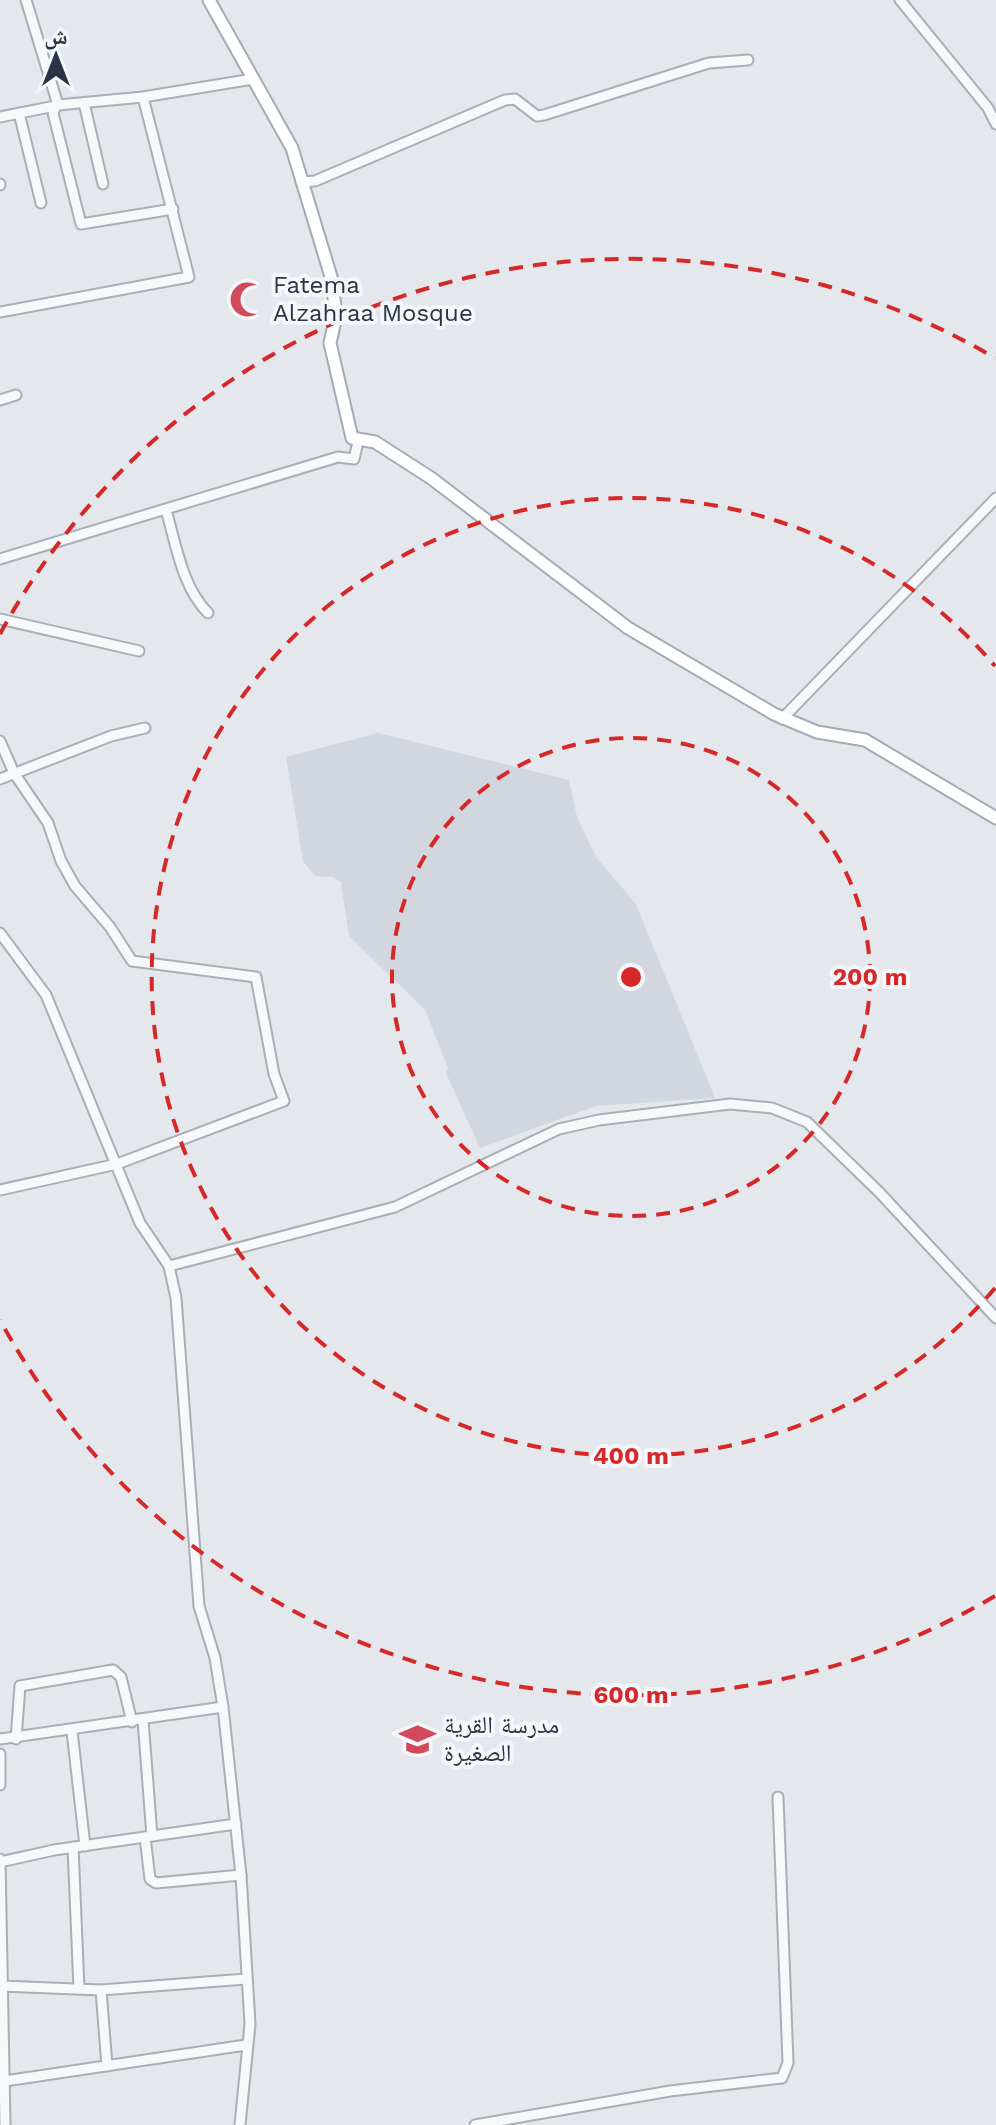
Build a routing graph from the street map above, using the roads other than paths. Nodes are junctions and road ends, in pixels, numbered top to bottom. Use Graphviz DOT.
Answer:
graph roads {
  1 [pos="26,0"];
  2 [pos="209,0"];
  3 [pos="900,0"];
  4 [pos="748,60"];
  5 [pos="253,79"];
  6 [pos="143,97"];
  7 [pos="84,103"];
  8 [pos="56,105"];
  9 [pos="19,113"];
  10 [pos="0,117"];
  11 [pos="996,124"];
  12 [pos="301,182"];
  13 [pos="103,184"];
  14 [pos="41,203"];
  15 [pos="173,209"];
  16 [pos="0,312"];
  17 [pos="16,395"];
  18 [pos="0,400"];
  19 [pos="358,442"];
  20 [pos="996,498"];
  21 [pos="166,510"];
  22 [pos="0,559"];
  23 [pos="208,613"];
  24 [pos="0,619"];
  25 [pos="139,651"];
  26 [pos="782,719"];
  27 [pos="145,728"];
  28 [pos="0,741"];
  29 [pos="14,773"];
  30 [pos="0,779"];
  31 [pos="996,818"];
  32 [pos="0,933"];
  33 [pos="117,1164"];
  34 [pos="0,1190"];
  35 [pos="169,1266"];
  36 [pos="996,1318"];
  37 [pos="223,1707"];
  38 [pos="138,1721"];
  39 [pos="72,1731"];
  40 [pos="0,1739"];
  41 [pos="16,1739"];
  42 [pos="0,1754"];
  43 [pos="0,1785"];
  44 [pos="778,1797"];
  45 [pos="236,1824"];
  46 [pos="148,1836"];
  47 [pos="85,1846"];
  48 [pos="73,1847"];
  49 [pos="0,1861"];
  50 [pos="241,1875"];
  51 [pos="246,1979"];
  52 [pos="2,1986"];
  53 [pos="79,1989"];
  54 [pos="101,1990"];
  55 [pos="246,2045"];
  56 [pos="107,2066"];
  57 [pos="5,2081"];
  58 [pos="2,2110"];
  59 [pos="526,2120"];
  60 [pos="5,2125"];
  61 [pos="240,2125"];
  62 [pos="475,2125"];
  1 -- 8 [label="street"];
  2 -- 5 [label="main road"];
  3 -- 11 [label="street"];
  4 -- 12 [label="street"];
  5 -- 6 [label="street"];
  5 -- 12 [label="main road"];
  6 -- 7 [label="street"];
  6 -- 15 [label="street"];
  7 -- 8 [label="street"];
  7 -- 13 [label="street"];
  8 -- 9 [label="street"];
  8 -- 15 [label="street"];
  9 -- 10 [label="street"];
  9 -- 14 [label="street"];
  12 -- 19 [label="main road"];
  15 -- 16 [label="street"];
  17 -- 18 [label="street"];
  19 -- 21 [label="street"];
  19 -- 26 [label="main road"];
  20 -- 26 [label="street"];
  21 -- 22 [label="street"];
  21 -- 23 [label="street"];
  24 -- 25 [label="street"];
  26 -- 31 [label="main road"];
  27 -- 29 [label="street"];
  28 -- 29 [label="street"];
  29 -- 30 [label="street"];
  29 -- 33 [label="street"];
  32 -- 33 [label="street"];
  33 -- 34 [label="street"];
  33 -- 35 [label="street"];
  35 -- 36 [label="street"];
  35 -- 37 [label="street"];
  37 -- 38 [label="street"];
  37 -- 45 [label="street"];
  38 -- 39 [label="street"];
  38 -- 41 [label="street"];
  38 -- 46 [label="street"];
  39 -- 41 [label="street"];
  39 -- 47 [label="street"];
  40 -- 41 [label="street"];
  42 -- 43 [label="street"];
  44 -- 59 [label="street"];
  45 -- 46 [label="street"];
  45 -- 50 [label="street"];
  46 -- 47 [label="street"];
  46 -- 50 [label="street"];
  47 -- 48 [label="street"];
  48 -- 49 [label="street"];
  48 -- 53 [label="street"];
  49 -- 52 [label="street"];
  50 -- 51 [label="street"];
  51 -- 54 [label="street"];
  51 -- 55 [label="street"];
  52 -- 53 [label="street"];
  52 -- 57 [label="street"];
  53 -- 54 [label="street"];
  54 -- 56 [label="street"];
  55 -- 56 [label="street"];
  55 -- 61 [label="street"];
  56 -- 57 [label="street"];
  57 -- 58 [label="street"];
  58 -- 60 [label="street"];
  59 -- 62 [label="street"];
}
